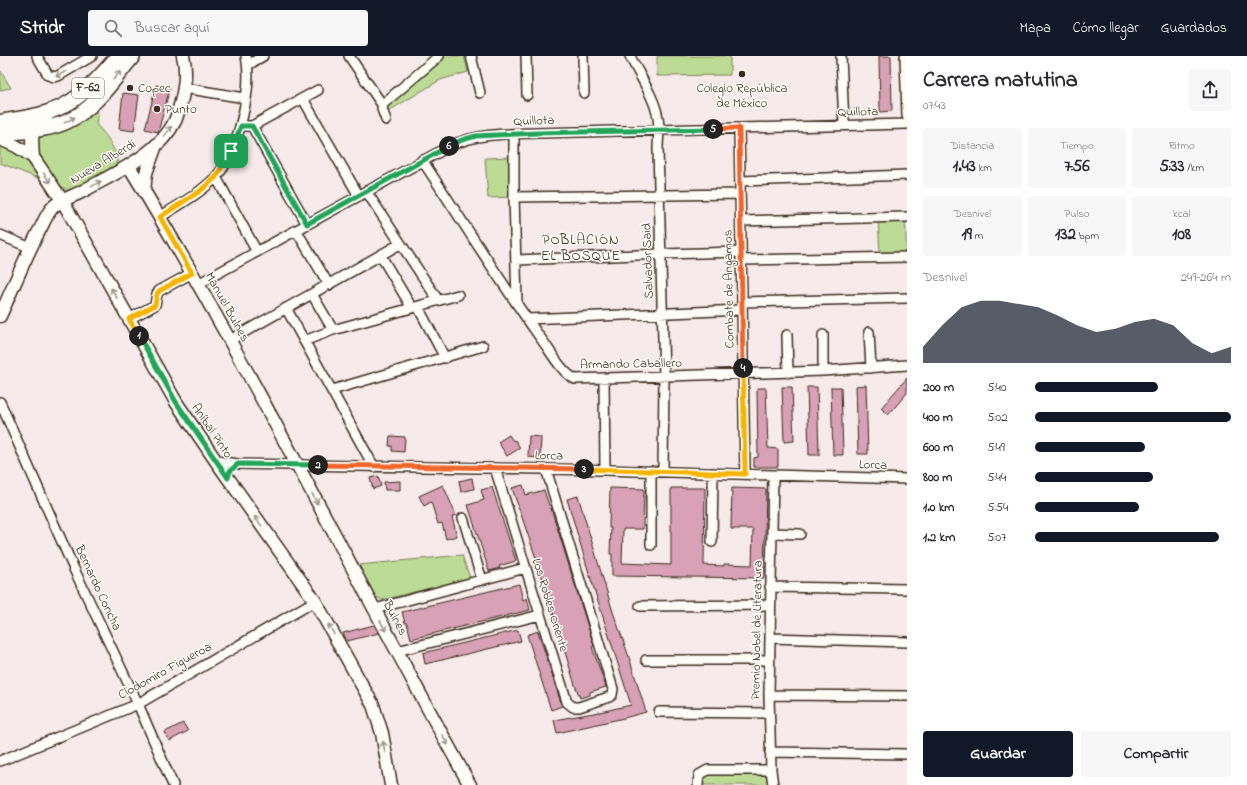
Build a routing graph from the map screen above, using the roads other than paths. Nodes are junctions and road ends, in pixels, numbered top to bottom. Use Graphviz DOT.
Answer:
graph roads {
  1 [pos="37,56"];
  2 [pos="92,56"];
  3 [pos="118,56"];
  4 [pos="132,56"];
  5 [pos="183,56"];
  6 [pos="263,56"];
  7 [pos="439,56"];
  8 [pos="471,56"];
  9 [pos="526,56"];
  10 [pos="583,56"];
  11 [pos="630,56"];
  12 [pos="842,56"];
  13 [pos="905,56"];
  14 [pos="353,58"];
  15 [pos="247,60"];
  16 [pos="184,88"];
  17 [pos="318,90"];
  18 [pos="480,93"];
  19 [pos="584,93"];
  20 [pos="527,95"];
  21 [pos="246,98"];
  22 [pos="302,99"];
  23 [pos="383,104"];
  24 [pos="52,110"];
  25 [pos="907,116"];
  26 [pos="386,120"];
  27 [pos="0,122"];
  28 [pos="907,124"];
  29 [pos="844,125"];
  30 [pos="241,126"];
  31 [pos="252,126"];
  32 [pos="739,128"];
  33 [pos="33,130"];
  34 [pos="659,131"];
  35 [pos="0,134"];
  36 [pos="514,134"];
  37 [pos="0,139"];
  38 [pos="156,144"];
  39 [pos="33,157"];
  40 [pos="422,160"];
  41 [pos="129,166"];
  42 [pos="907,175"];
  43 [pos="216,177"];
  44 [pos="740,181"];
  45 [pos="144,191"];
  46 [pos="363,193"];
  47 [pos="740,194"];
  48 [pos="659,196"];
  49 [pos="514,197"];
  50 [pos="62,200"];
  51 [pos="160,217"];
  52 [pos="907,217"];
  53 [pos="741,221"];
  54 [pos="307,224"];
  55 [pos="296,230"];
  56 [pos="0,234"];
  57 [pos="400,244"];
  58 [pos="31,248"];
  59 [pos="256,252"];
  60 [pos="661,254"];
  61 [pos="380,256"];
  62 [pos="742,256"];
  63 [pos="907,256"];
  64 [pos="516,260"];
  65 [pos="192,273"];
  66 [pos="198,284"];
  67 [pos="329,285"];
  68 [pos="312,294"];
  69 [pos="458,295"];
  70 [pos="907,298"];
  71 [pos="438,300"];
  72 [pos="517,304"];
  73 [pos="742,306"];
  74 [pos="415,307"];
  75 [pos="286,308"];
  76 [pos="1,310"];
  77 [pos="663,314"];
  78 [pos="129,319"];
  79 [pos="527,319"];
  80 [pos="333,330"];
  81 [pos="869,332"];
  82 [pos="787,335"];
  83 [pos="823,335"];
  84 [pos="230,340"];
  85 [pos="304,341"];
  86 [pos="483,346"];
  87 [pos="445,358"];
  88 [pos="907,366"];
  89 [pos="871,368"];
  90 [pos="823,371"];
  91 [pos="788,373"];
  92 [pos="744,375"];
  93 [pos="664,377"];
  94 [pos="604,379"];
  95 [pos="332,390"];
  96 [pos="0,402"];
  97 [pos="216,462"];
  98 [pos="238,464"];
  99 [pos="296,465"];
  100 [pos="374,467"];
  101 [pos="495,468"];
  102 [pos="546,469"];
  103 [pos="605,470"];
  104 [pos="651,471"];
  105 [pos="663,471"];
  106 [pos="713,473"];
  107 [pos="745,474"];
  108 [pos="773,475"];
  109 [pos="228,478"];
  110 [pos="907,479"];
  111 [pos="463,518"];
  112 [pos="772,533"];
  113 [pos="800,534"];
  114 [pos="712,542"];
  115 [pos="651,545"];
  116 [pos="525,568"];
  117 [pos="482,580"];
  118 [pos="770,587"];
  119 [pos="907,589"];
  120 [pos="315,601"];
  121 [pos="770,605"];
  122 [pos="640,606"];
  123 [pos="375,609"];
  124 [pos="540,615"];
  125 [pos="770,638"];
  126 [pos="907,642"];
  127 [pos="397,651"];
  128 [pos="646,660"];
  129 [pos="769,660"];
  130 [pos="769,695"];
  131 [pos="907,696"];
  132 [pos="138,704"];
  133 [pos="659,712"];
  134 [pos="769,713"];
  135 [pos="770,752"];
  136 [pos="907,754"];
  137 [pos="0,761"];
  138 [pos="771,770"];
  139 [pos="173,785"];
  140 [pos="391,785"];
  141 [pos="470,785"];
  142 [pos="698,785"];
  143 [pos="773,785"];
  2 -- 1 [label="street, one-way"];
  3 -- 24 [label="main road, F-62"];
  33 -- 4 [label="main road, F-62, one-way"];
  5 -- 16 [label="street, Nueva Alberdi"];
  6 -- 15 [label="street"];
  7 -- 23 [label="street"];
  8 -- 18 [label="street"];
  9 -- 20 [label="street"];
  10 -- 19 [label="street"];
  11 -- 34 [label="street, Salvador Said"];
  12 -- 29 [label="street"];
  13 -- 25 [label="street"];
  14 -- 23 [label="street"];
  15 -- 21 [label="street"];
  16 -- 21 [label="street"];
  38 -- 16 [label="street, Nueva Alberdi, one-way"];
  17 -- 22 [label="street"];
  21 -- 30 [label="street"];
  22 -- 31 [label="street"];
  22 -- 46 [label="street"];
  23 -- 26 [label="street"];
  24 -- 27 [label="main road, F-62"];
  24 -- 33 [label="street"];
  28 -- 29 [label="street, Quillota"];
  29 -- 32 [label="street, Quillota"];
  30 -- 31 [label="street"];
  30 -- 43 [label="street"];
  31 -- 54 [label="street"];
  32 -- 34 [label="street, Quillota"];
  32 -- 44 [label="street, Combate de Angamos"];
  33 -- 35 [label="main road, F-62"];
  33 -- 39 [label="street"];
  34 -- 36 [label="street, Quillota"];
  34 -- 48 [label="street, Salvador Said"];
  36 -- 40 [label="street, Quillota"];
  36 -- 49 [label="street"];
  37 -- 39 [label="street, Aníbal Pinto"];
  38 -- 41 [label="street, Nueva Alberdi"];
  38 -- 45 [label="street"];
  39 -- 50 [label="street, Aníbal Pinto, one-way"];
  40 -- 46 [label="street, Quillota"];
  40 -- 72 [label="street, Armando Caballero"];
  41 -- 45 [label="street, Manuel Bulnes"];
  50 -- 41 [label="street, Nueva Alberdi, one-way"];
  42 -- 44 [label="street"];
  43 -- 51 [label="street"];
  43 -- 59 [label="street"];
  44 -- 47 [label="street, Combate de Angamos"];
  45 -- 51 [label="street, Manuel Bulnes"];
  46 -- 54 [label="street, Quillota"];
  46 -- 57 [label="street"];
  47 -- 48 [label="street"];
  47 -- 53 [label="street, Combate de Angamos"];
  48 -- 49 [label="street"];
  48 -- 60 [label="street, Salvador Said"];
  49 -- 64 [label="street"];
  50 -- 58 [label="street"];
  78 -- 50 [label="street, Aníbal Pinto, one-way"];
  51 -- 65 [label="street, Manuel Bulnes"];
  52 -- 53 [label="street"];
  53 -- 62 [label="street, Combate de Angamos"];
  54 -- 55 [label="street, Quillota"];
  55 -- 59 [label="street, Quillota"];
  55 -- 67 [label="street"];
  56 -- 58 [label="street"];
  57 -- 61 [label="street"];
  57 -- 71 [label="street"];
  58 -- 76 [label="street"];
  59 -- 66 [label="street, Quillota"];
  60 -- 62 [label="street"];
  60 -- 64 [label="street"];
  60 -- 77 [label="street, Salvador Said"];
  61 -- 67 [label="street"];
  61 -- 74 [label="street"];
  62 -- 63 [label="street"];
  62 -- 73 [label="street, Combate de Angamos"];
  64 -- 72 [label="street"];
  65 -- 66 [label="street, Manuel Bulnes"];
  65 -- 78 [label="street"];
  66 -- 84 [label="street, Manuel Bulnes"];
  67 -- 68 [label="street"];
  68 -- 75 [label="street"];
  68 -- 80 [label="street"];
  69 -- 71 [label="street"];
  70 -- 73 [label="street"];
  71 -- 74 [label="street"];
  72 -- 79 [label="street, Armando Caballero"];
  73 -- 77 [label="street"];
  73 -- 92 [label="street, Combate de Angamos"];
  74 -- 80 [label="street"];
  74 -- 87 [label="street"];
  75 -- 84 [label="street"];
  75 -- 85 [label="street"];
  77 -- 79 [label="street"];
  77 -- 93 [label="street, Salvador Said"];
  78 -- 97 [label="street, Aníbal Pinto"];
  79 -- 94 [label="street, Armando Caballero"];
  80 -- 85 [label="street"];
  81 -- 89 [label="street"];
  82 -- 91 [label="street"];
  83 -- 90 [label="street"];
  84 -- 99 [label="street, Manuel Bulnes"];
  85 -- 95 [label="street"];
  86 -- 87 [label="street"];
  87 -- 95 [label="street"];
  88 -- 89 [label="street, Armando Caballero"];
  89 -- 90 [label="street, Armando Caballero"];
  90 -- 91 [label="street, Armando Caballero"];
  91 -- 92 [label="street, Armando Caballero"];
  92 -- 93 [label="street, Armando Caballero"];
  92 -- 107 [label="street, Combate de Angamos"];
  93 -- 94 [label="street, Armando Caballero"];
  93 -- 105 [label="street, Salvador Said"];
  94 -- 103 [label="street"];
  95 -- 100 [label="street"];
  96 -- 132 [label="street, Bernardo Concha"];
  97 -- 98 [label="street, Lorca"];
  97 -- 109 [label="street, Aníbal Pinto"];
  98 -- 99 [label="street, Lorca"];
  98 -- 109 [label="street"];
  99 -- 100 [label="street, Lorca"];
  99 -- 123 [label="street, Bulnes, one-way"];
  100 -- 101 [label="street, Lorca"];
  101 -- 102 [label="street, Lorca"];
  101 -- 116 [label="street, Los Robles Oriente"];
  102 -- 103 [label="street, Lorca"];
  102 -- 124 [label="street, Los Robles Oriente"];
  103 -- 104 [label="street, Lorca"];
  104 -- 105 [label="street, Lorca"];
  104 -- 115 [label="street"];
  105 -- 106 [label="street, Lorca"];
  106 -- 107 [label="street, Lorca"];
  106 -- 114 [label="street"];
  107 -- 108 [label="street, Lorca"];
  108 -- 110 [label="street, Lorca"];
  108 -- 112 [label="street, Premio Nobel de Literatura"];
  120 -- 109 [label="street, Aníbal Pinto, one-way"];
  111 -- 117 [label="street"];
  112 -- 113 [label="street"];
  112 -- 118 [label="street, Premio Nobel de Literatura"];
  116 -- 117 [label="street"];
  116 -- 124 [label="street, Los Robles Oriente"];
  117 -- 123 [label="street"];
  118 -- 119 [label="street"];
  118 -- 121 [label="street, Premio Nobel de Literatura"];
  120 -- 132 [label="street, Clodomiro Figueroa"];
  140 -- 120 [label="street, Aníbal Pinto, one-way"];
  121 -- 122 [label="street"];
  121 -- 125 [label="street, Premio Nobel de Literatura"];
  123 -- 127 [label="street, Bulnes, one-way"];
  124 -- 127 [label="street"];
  125 -- 126 [label="street"];
  125 -- 129 [label="street, Premio Nobel de Literatura"];
  127 -- 141 [label="street, Bulnes, one-way"];
  128 -- 129 [label="street"];
  129 -- 130 [label="street, Premio Nobel de Literatura"];
  130 -- 131 [label="street"];
  130 -- 134 [label="street, Premio Nobel de Literatura"];
  132 -- 137 [label="street, Clodomiro Figueroa"];
  132 -- 139 [label="street, Bernardo Concha"];
  133 -- 134 [label="street"];
  134 -- 135 [label="street, Premio Nobel de Literatura"];
  135 -- 136 [label="street"];
  135 -- 138 [label="street, Premio Nobel de Literatura"];
  138 -- 142 [label="street"];
  138 -- 143 [label="street, Premio Nobel de Literatura"];
}
